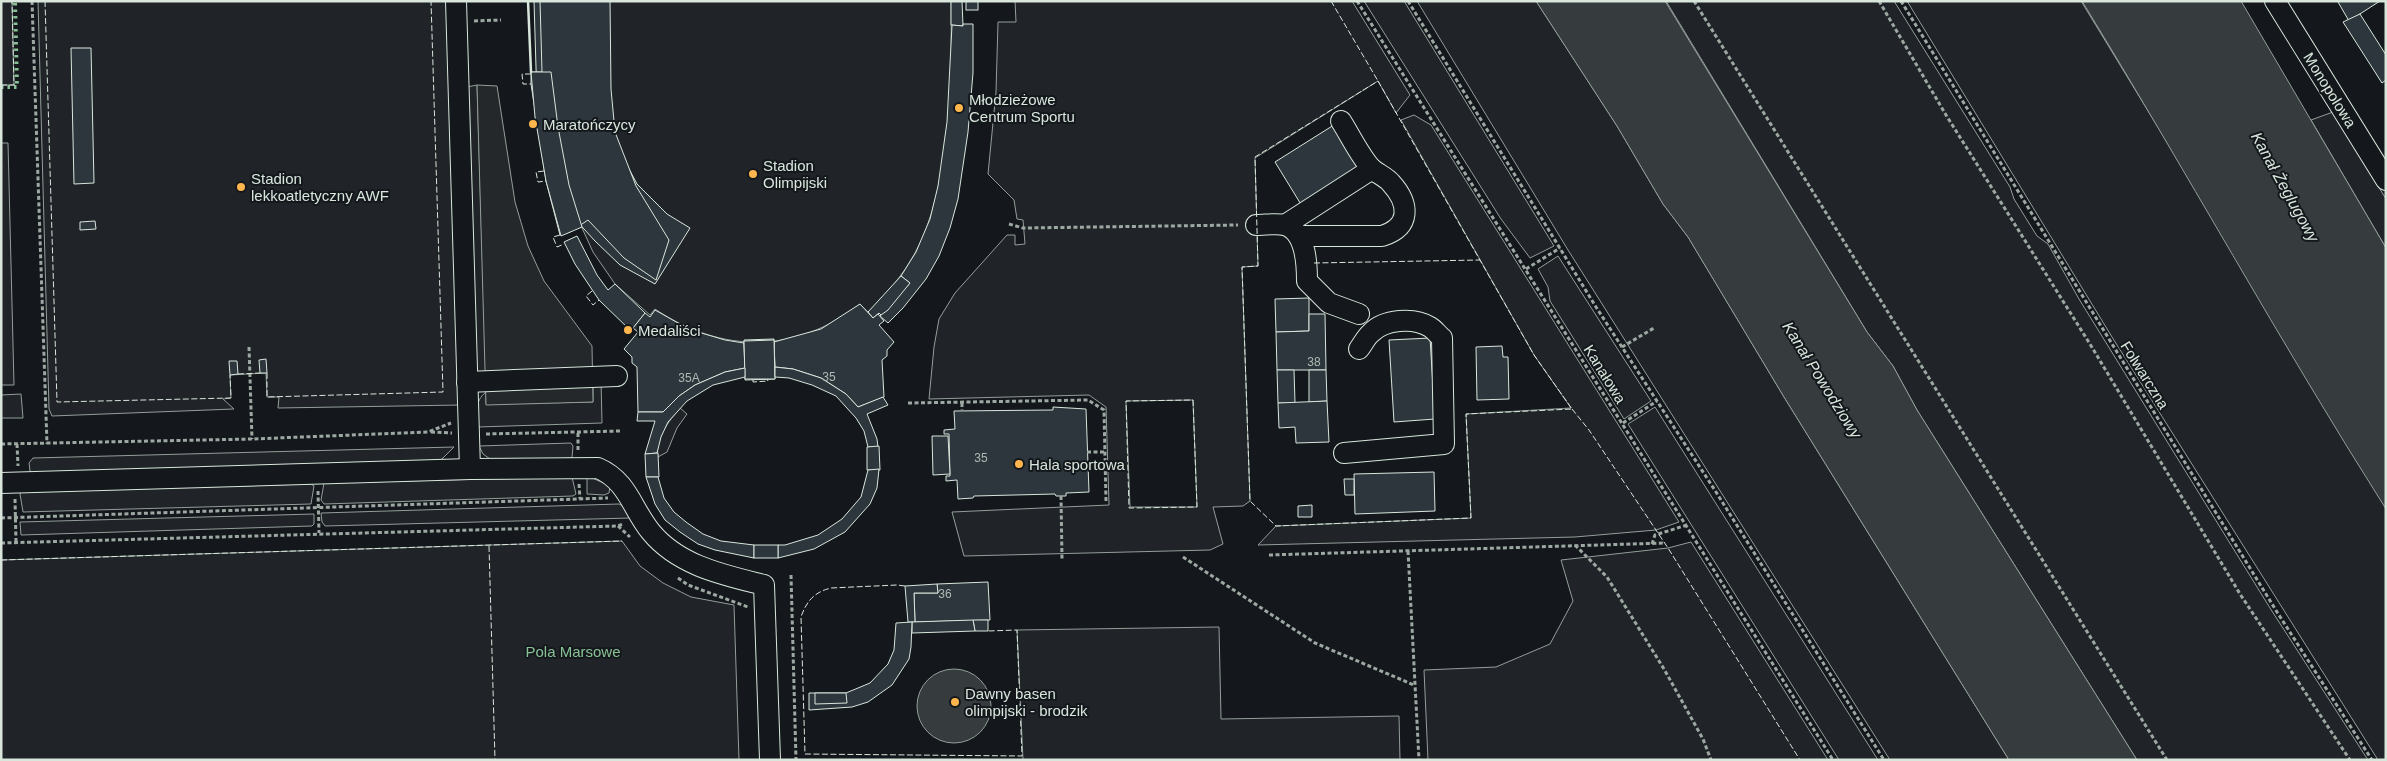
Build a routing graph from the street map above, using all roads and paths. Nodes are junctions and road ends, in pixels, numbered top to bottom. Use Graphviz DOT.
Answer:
graph roads {
  1 [pos="32,1"];
  2 [pos="456,1"];
  3 [pos="1357,1"];
  4 [pos="1408,1"];
  5 [pos="1694,1"];
  6 [pos="1879,1"];
  7 [pos="1901,1"];
  8 [pos="2275,1"];
  9 [pos="501,20"];
  10 [pos="456,21"];
  11 [pos="1341,121"];
  12 [pos="1372,169"];
  13 [pos="2386,180"];
  14 [pos="1009,224"];
  15 [pos="1256,225"];
  16 [pos="1292,231"];
  17 [pos="1560,248"];
  18 [pos="1526,269"];
  19 [pos="1358,314"];
  20 [pos="1654,328"];
  21 [pos="249,347"];
  22 [pos="1622,347"];
  23 [pos="1359,349"];
  24 [pos="617,376"];
  25 [pos="467,382"];
  26 [pos="1058,401"];
  27 [pos="1657,401"];
  28 [pos="908,403"];
  29 [pos="962,403"];
  30 [pos="1058,407"];
  31 [pos="962,410"];
  32 [pos="1622,423"];
  33 [pos="468,425"];
  34 [pos="620,431"];
  35 [pos="428,432"];
  36 [pos="252,439"];
  37 [pos="1,444"];
  38 [pos="47,444"];
  39 [pos="1088,452"];
  40 [pos="1105,452"];
  41 [pos="1344,453"];
  42 [pos="470,469"];
  43 [pos="319,474"];
  44 [pos="1,483"];
  45 [pos="1061,496"];
  46 [pos="630,497"];
  47 [pos="1106,501"];
  48 [pos="318,507"];
  49 [pos="1,518"];
  50 [pos="642,519"];
  51 [pos="1687,526"];
  52 [pos="320,533"];
  53 [pos="1,543"];
  54 [pos="1665,543"];
  55 [pos="1652,544"];
  56 [pos="1574,545"];
  57 [pos="1408,551"];
  58 [pos="1269,555"];
  59 [pos="1184,558"];
  60 [pos="1062,560"];
  61 [pos="791,575"];
  62 [pos="1414,685"];
  63 [pos="770,760"];
  64 [pos="796,760"];
  65 [pos="1419,760"];
  66 [pos="1711,760"];
  67 [pos="1833,760"];
  68 [pos="1884,760"];
  69 [pos="2167,760"];
  70 [pos="2350,760"];
  71 [pos="2372,760"];
  1 -- 38 [label="path"];
  2 -- 10 [label="street"];
  3 -- 18 [label="path, Kanałowa"];
  4 -- 17 [label="path"];
  5 -- 69 [label="path"];
  6 -- 70 [label="path"];
  7 -- 71 [label="path, Folwarczna"];
  8 -- 13 [label="street, Monopolowa"];
  9 -- 10 [label="path"];
  10 -- 25 [label="street"];
  11 -- 12 [label="street"];
  12 -- 16 [label="street"];
  12 -- 16 [label="street"];
  14 -- 15 [label="path"];
  15 -- 16 [label="street"];
  16 -- 19 [label="street"];
  17 -- 18 [label="path"];
  17 -- 22 [label="path"];
  18 -- 32 [label="path, Kanałowa"];
  20 -- 22 [label="path"];
  21 -- 36 [label="path"];
  22 -- 27 [label="path"];
  23 -- 41 [label="street"];
  24 -- 25 [label="street"];
  25 -- 33 [label="street"];
  26 -- 29 [label="path"];
  26 -- 30 [label="path"];
  26 -- 40 [label="path"];
  27 -- 32 [label="path"];
  27 -- 68 [label="path"];
  28 -- 29 [label="path"];
  29 -- 31 [label="path"];
  32 -- 51 [label="path, Kanałowa"];
  33 -- 34 [label="path"];
  33 -- 35 [label="path"];
  33 -- 35 [label="path"];
  33 -- 42 [label="street"];
  35 -- 36 [label="path"];
  36 -- 38 [label="path"];
  37 -- 38 [label="path"];
  39 -- 40 [label="path"];
  40 -- 47 [label="path"];
  42 -- 43 [label="street"];
  42 -- 46 [label="street"];
  43 -- 44 [label="street"];
  43 -- 48 [label="path"];
  45 -- 60 [label="path"];
  46 -- 48 [label="path"];
  46 -- 50 [label="street"];
  48 -- 49 [label="path"];
  48 -- 52 [label="path"];
  50 -- 52 [label="path"];
  50 -- 63 [label="street"];
  51 -- 55 [label="path"];
  51 -- 67 [label="path, Kanałowa"];
  52 -- 53 [label="path"];
  54 -- 55 [label="path"];
  55 -- 56 [label="path"];
  56 -- 57 [label="path"];
  56 -- 66 [label="path"];
  57 -- 58 [label="path"];
  57 -- 62 [label="path"];
  59 -- 62 [label="path"];
  61 -- 64 [label="path"];
  62 -- 65 [label="path"];
}
